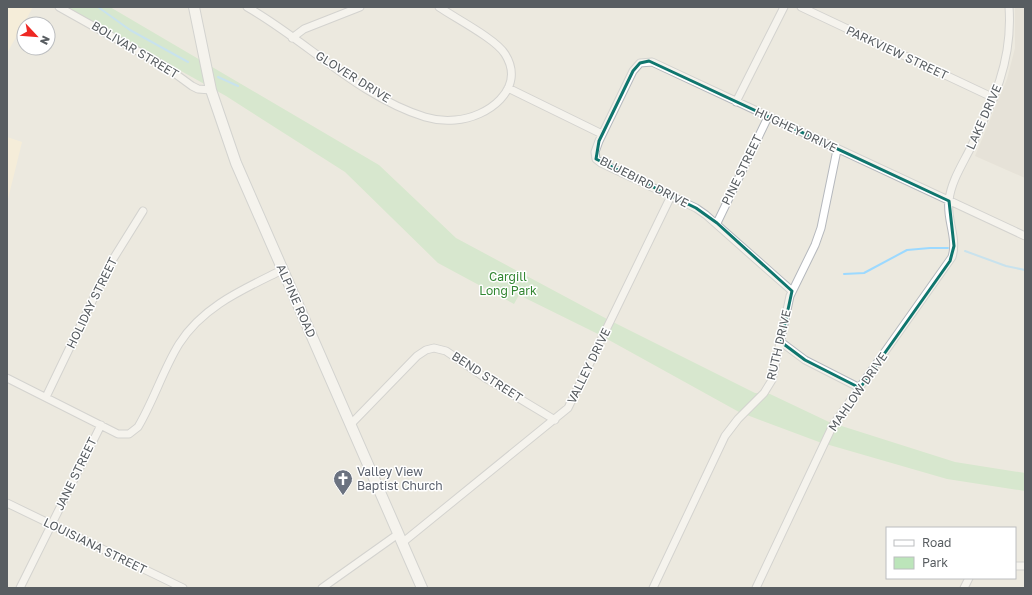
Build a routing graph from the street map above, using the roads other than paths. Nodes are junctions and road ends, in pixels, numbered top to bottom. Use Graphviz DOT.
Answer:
graph roads {
  1 [pos="59,7"];
  2 [pos="194,7"];
  3 [pos="247,7"];
  4 [pos="360,7"];
  5 [pos="438,7"];
  6 [pos="784,7"];
  7 [pos="801,7"];
  8 [pos="1009,7"];
  9 [pos="292,38"];
  10 [pos="508,88"];
  11 [pos="211,90"];
  12 [pos="994,98"];
  13 [pos="736,102"];
  14 [pos="768,117"];
  15 [pos="602,134"];
  16 [pos="837,150"];
  17 [pos="671,196"];
  18 [pos="948,201"];
  19 [pos="143,211"];
  20 [pos="716,224"];
  21 [pos="1025,236"];
  22 [pos="282,270"];
  23 [pos="792,291"];
  24 [pos="780,342"];
  25 [pos="7,378"];
  26 [pos="860,388"];
  27 [pos="46,397"];
  28 [pos="555,420"];
  29 [pos="350,424"];
  30 [pos="101,425"];
  31 [pos="7,503"];
  32 [pos="51,524"];
  33 [pos="400,538"];
  34 [pos="968,579"];
  35 [pos="20,588"];
  36 [pos="183,588"];
  37 [pos="322,588"];
  38 [pos="422,588"];
  39 [pos="653,588"];
  40 [pos="756,588"];
  41 [pos="964,588"];
  1 -- 11 [label="street, BOLIVAR STREET"];
  2 -- 11 [label="main road, ALPINE ROAD"];
  3 -- 9 [label="street, GLOVER DRIVE"];
  4 -- 9 [label="street"];
  5 -- 10 [label="street, GLOVER DRIVE"];
  6 -- 13 [label="street"];
  7 -- 12 [label="street, PARKVIEW STREET"];
  8 -- 12 [label="street, LAKE DRIVE"];
  9 -- 10 [label="street, GLOVER DRIVE"];
  10 -- 15 [label="street"];
  11 -- 22 [label="main road, ALPINE ROAD"];
  12 -- 18 [label="street, LAKE DRIVE"];
  13 -- 14 [label="street, HUGHEY DRIVE"];
  13 -- 15 [label="street, HUGHEY DRIVE"];
  14 -- 16 [label="street, HUGHEY DRIVE"];
  14 -- 20 [label="street, PINE STREET"];
  15 -- 17 [label="street, BLUEBIRD DRIVE"];
  16 -- 18 [label="street, HUGHEY DRIVE"];
  16 -- 23 [label="street, RUTH DRIVE"];
  17 -- 20 [label="street, BLUEBIRD DRIVE"];
  17 -- 28 [label="street, VALLEY DRIVE"];
  18 -- 21 [label="street, HUGHEY DRIVE"];
  18 -- 26 [label="street, MAHLOW DRIVE"];
  19 -- 27 [label="street, HOLIDAY STREET"];
  20 -- 23 [label="street, BLUEBIRD DRIVE"];
  22 -- 29 [label="main road, ALPINE ROAD"];
  22 -- 30 [label="street"];
  23 -- 24 [label="street, RUTH DRIVE"];
  24 -- 26 [label="street"];
  24 -- 39 [label="street, RUTH DRIVE"];
  25 -- 27 [label="street"];
  26 -- 40 [label="street, MAHLOW DRIVE"];
  27 -- 30 [label="street"];
  28 -- 29 [label="street, BEND STREET"];
  28 -- 33 [label="street, VALLEY DRIVE"];
  29 -- 33 [label="main road, ALPINE ROAD"];
  30 -- 32 [label="street, JANE STREET"];
  31 -- 32 [label="street, LOUISIANA STREET"];
  32 -- 35 [label="street, JANE STREET"];
  32 -- 36 [label="street, LOUISIANA STREET"];
  33 -- 37 [label="street"];
  33 -- 38 [label="main road, ALPINE ROAD"];
  34 -- 41 [label="street"];
}
